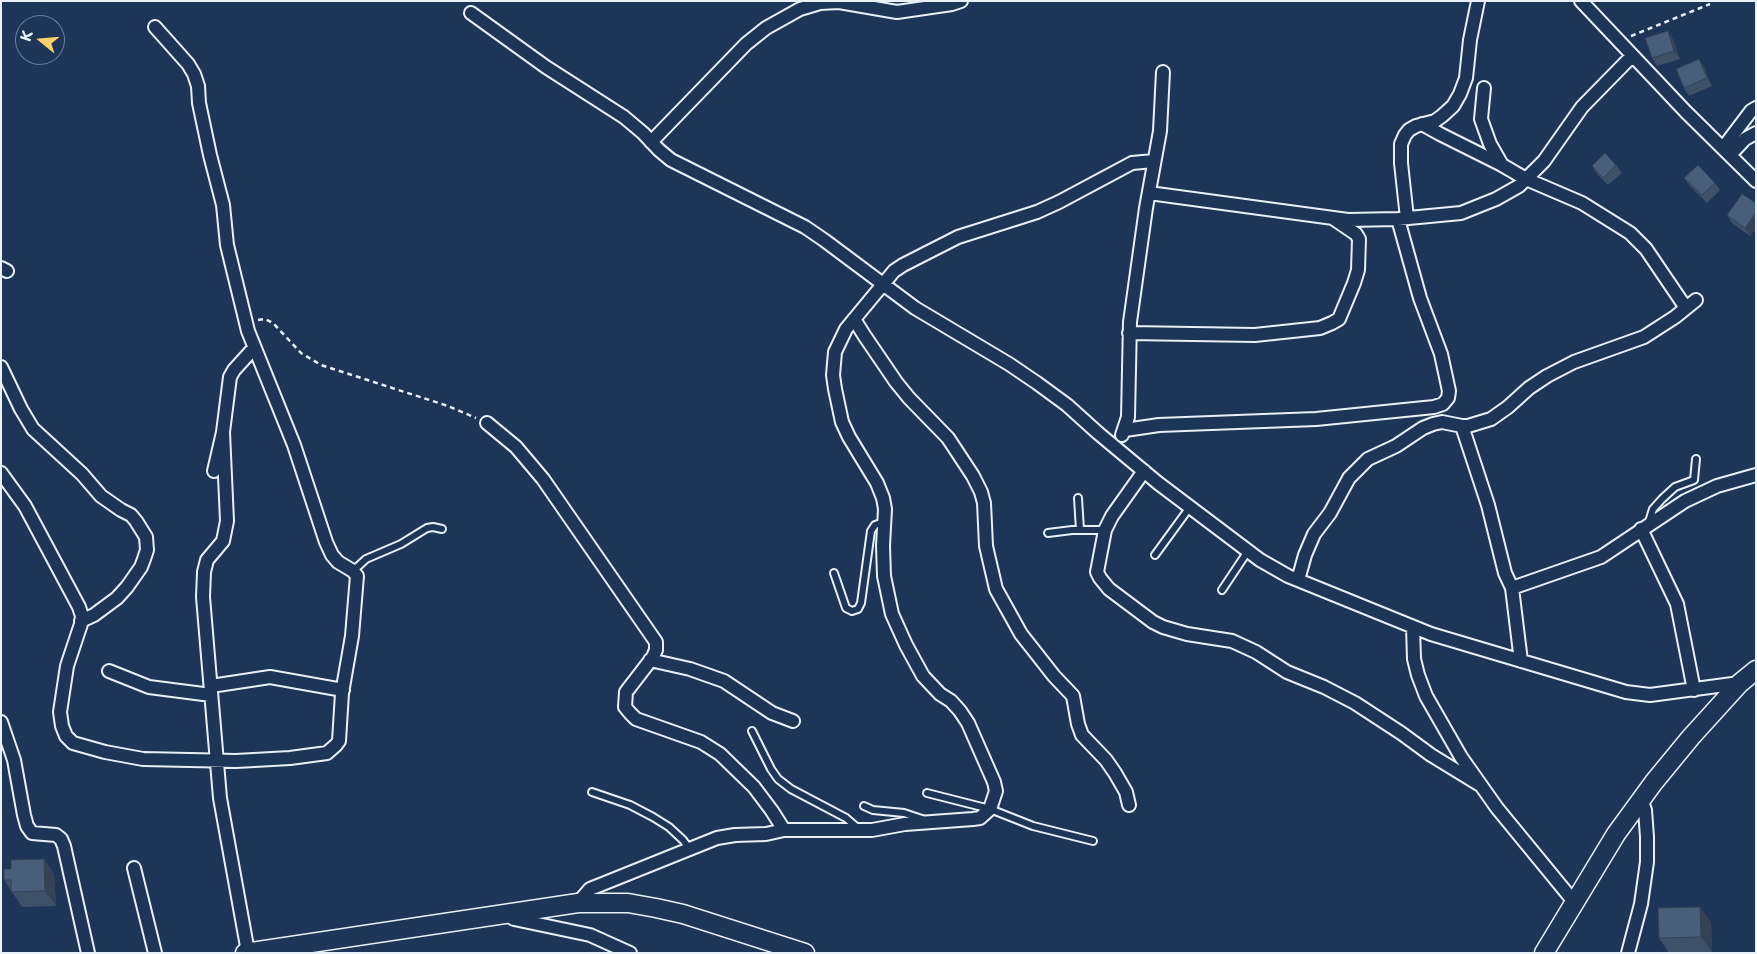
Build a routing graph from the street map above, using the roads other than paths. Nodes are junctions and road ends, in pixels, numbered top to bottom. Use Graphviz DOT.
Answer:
graph roads {
  1 [pos="961,1"];
  2 [pos="1478,1"];
  3 [pos="1581,1"];
  4 [pos="471,13"];
  5 [pos="155,27"];
  6 [pos="1632,56"];
  7 [pos="1163,72"];
  8 [pos="1484,88"];
  9 [pos="1756,108"];
  10 [pos="1422,124"];
  11 [pos="1756,133"];
  12 [pos="651,142"];
  13 [pos="1726,152"];
  14 [pos="1154,161"];
  15 [pos="1502,165"];
  16 [pos="1526,179"];
  17 [pos="1756,181"];
  18 [pos="1149,193"];
  19 [pos="1402,218"];
  20 [pos="1334,219"];
  21 [pos="883,284"];
  22 [pos="854,319"];
  23 [pos="1129,333"];
  24 [pos="254,348"];
  25 [pos="1,366"];
  26 [pos="486,423"];
  27 [pos="1462,426"];
  28 [pos="1125,430"];
  29 [pos="222,432"];
  30 [pos="1116,448"];
  31 [pos="1696,459"];
  32 [pos="214,471"];
  33 [pos="1144,472"];
  34 [pos="1,474"];
  35 [pos="1756,475"];
  36 [pos="1078,498"];
  37 [pos="1190,507"];
  38 [pos="884,522"];
  39 [pos="1644,527"];
  40 [pos="442,529"];
  41 [pos="1080,530"];
  42 [pos="1105,530"];
  43 [pos="1048,533"];
  44 [pos="1248,551"];
  45 [pos="1155,555"];
  46 [pos="353,571"];
  47 [pos="834,573"];
  48 [pos="1298,580"];
  49 [pos="1512,588"];
  50 [pos="1222,590"];
  51 [pos="81,621"];
  52 [pos="1413,627"];
  53 [pos="650,660"];
  54 [pos="1521,661"];
  55 [pos="1756,670"];
  56 [pos="109,671"];
  57 [pos="1740,683"];
  58 [pos="211,690"];
  59 [pos="343,690"];
  60 [pos="1694,690"];
  61 [pos="792,721"];
  62 [pos="1,722"];
  63 [pos="752,731"];
  64 [pos="217,760"];
  65 [pos="1480,786"];
  66 [pos="592,792"];
  67 [pos="927,793"];
  68 [pos="1641,799"];
  69 [pos="1129,805"];
  70 [pos="864,806"];
  71 [pos="990,808"];
  72 [pos="930,822"];
  73 [pos="784,830"];
  74 [pos="862,831"];
  75 [pos="1093,841"];
  76 [pos="689,848"];
  77 [pos="134,868"];
  78 [pos="578,903"];
  79 [pos="1575,903"];
  80 [pos="504,913"];
  81 [pos="88,953"];
  82 [pos="155,953"];
  83 [pos="247,953"];
  84 [pos="630,953"];
  85 [pos="805,953"];
  86 [pos="1544,953"];
  87 [pos="1628,953"];
  1 -- 12 [label="street"];
  2 -- 10 [label="street"];
  3 -- 6 [label="street"];
  4 -- 12 [label="street"];
  5 -- 24 [label="street"];
  6 -- 13 [label="street"];
  6 -- 16 [label="street"];
  7 -- 14 [label="street"];
  8 -- 15 [label="street"];
  9 -- 13 [label="street"];
  10 -- 15 [label="street"];
  10 -- 19 [label="street"];
  11 -- 13 [label="street"];
  12 -- 21 [label="street"];
  13 -- 17 [label="street"];
  14 -- 18 [label="street"];
  14 -- 21 [label="street"];
  15 -- 16 [label="street"];
  16 -- 19 [label="street"];
  16 -- 27 [label="street"];
  18 -- 20 [label="street"];
  18 -- 23 [label="street"];
  19 -- 20 [label="street"];
  19 -- 28 [label="street"];
  20 -- 23 [label="street"];
  21 -- 22 [label="street"];
  21 -- 30 [label="street"];
  22 -- 38 [label="street"];
  22 -- 69 [label="street"];
  23 -- 28 [label="street"];
  24 -- 29 [label="street"];
  24 -- 46 [label="street"];
  25 -- 51 [label="street"];
  26 -- 53 [label="street"];
  27 -- 48 [label="street"];
  27 -- 49 [label="street"];
  28 -- 30 [label="street"];
  29 -- 32 [label="street"];
  29 -- 58 [label="street"];
  30 -- 33 [label="street"];
  31 -- 39 [label="lane"];
  33 -- 37 [label="street"];
  33 -- 42 [label="street"];
  34 -- 51 [label="street"];
  35 -- 39 [label="street"];
  36 -- 41 [label="lane"];
  37 -- 44 [label="street"];
  37 -- 45 [label="lane"];
  38 -- 47 [label="lane"];
  38 -- 71 [label="street"];
  39 -- 49 [label="street"];
  39 -- 60 [label="street"];
  40 -- 46 [label="lane"];
  41 -- 42 [label="lane"];
  41 -- 43 [label="lane"];
  42 -- 65 [label="street"];
  44 -- 48 [label="street"];
  44 -- 50 [label="lane"];
  46 -- 59 [label="street"];
  48 -- 52 [label="street"];
  49 -- 54 [label="street"];
  51 -- 64 [label="street"];
  52 -- 54 [label="street"];
  52 -- 65 [label="street"];
  53 -- 61 [label="street"];
  53 -- 73 [label="street"];
  54 -- 60 [label="street"];
  55 -- 57 [label="street"];
  56 -- 58 [label="street"];
  57 -- 60 [label="street"];
  57 -- 68 [label="street"];
  58 -- 59 [label="street"];
  58 -- 64 [label="street"];
  59 -- 64 [label="street"];
  62 -- 81 [label="street"];
  63 -- 74 [label="lane"];
  64 -- 83 [label="street"];
  65 -- 79 [label="street"];
  66 -- 76 [label="lane"];
  67 -- 71 [label="lane"];
  68 -- 79 [label="street"];
  68 -- 87 [label="street"];
  70 -- 72 [label="lane"];
  71 -- 72 [label="street"];
  71 -- 75 [label="lane"];
  72 -- 74 [label="street"];
  73 -- 74 [label="street"];
  73 -- 76 [label="street"];
  76 -- 78 [label="street"];
  77 -- 82 [label="street"];
  78 -- 80 [label="street"];
  78 -- 85 [label="street"];
  79 -- 86 [label="street"];
  80 -- 83 [label="street"];
  80 -- 84 [label="street"];
}
